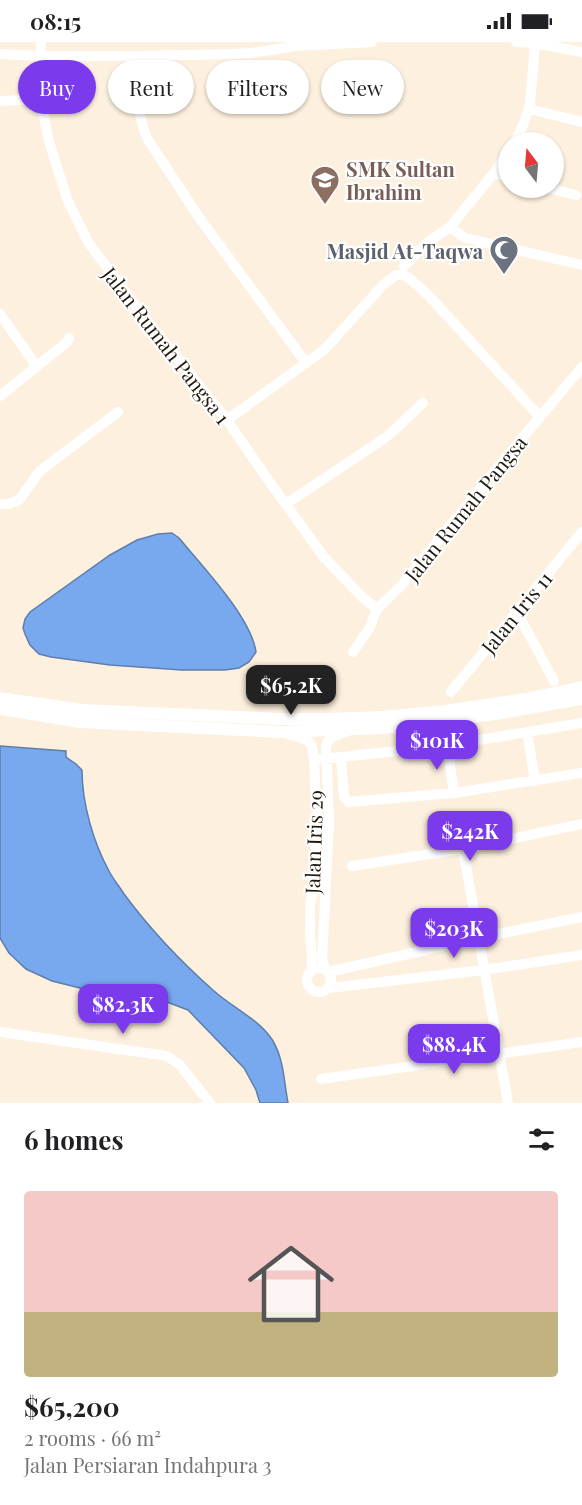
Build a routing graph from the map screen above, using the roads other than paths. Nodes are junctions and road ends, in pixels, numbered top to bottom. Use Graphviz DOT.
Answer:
graph roads {
  1 [pos="41,42"];
  2 [pos="372,42"];
  3 [pos="516,42"];
  4 [pos="535,43"];
  5 [pos="296,44"];
  6 [pos="271,46"];
  7 [pos="582,52"];
  8 [pos="0,54"];
  9 [pos="41,56"];
  10 [pos="136,56"];
  11 [pos="41,60"];
  12 [pos="18,100"];
  13 [pos="0,101"];
  14 [pos="529,109"];
  15 [pos="44,114"];
  16 [pos="582,122"];
  17 [pos="519,132"];
  18 [pos="498,167"];
  19 [pos="494,173"];
  20 [pos="498,174"];
  21 [pos="564,192"];
  22 [pos="576,195"];
  23 [pos="450,227"];
  24 [pos="582,265"];
  25 [pos="404,266"];
  26 [pos="0,314"];
  27 [pos="69,338"];
  28 [pos="306,363"];
  29 [pos="37,367"];
  30 [pos="582,367"];
  31 [pos="0,396"];
  32 [pos="423,403"];
  33 [pos="118,412"];
  34 [pos="540,417"];
  35 [pos="228,420"];
  36 [pos="0,504"];
  37 [pos="286,504"];
  38 [pos="581,537"];
  39 [pos="377,609"];
  40 [pos="517,612"];
  41 [pos="353,652"];
  42 [pos="554,681"];
  43 [pos="582,687"];
  44 [pos="451,692"];
  45 [pos="0,698"];
  46 [pos="582,699"];
  47 [pos="0,709"];
  48 [pos="582,723"];
  49 [pos="351,730"];
  50 [pos="282,732"];
  51 [pos="527,732"];
  52 [pos="447,745"];
  53 [pos="341,758"];
  54 [pos="327,759"];
  55 [pos="314,760"];
  56 [pos="582,773"];
  57 [pos="535,782"];
  58 [pos="454,793"];
  59 [pos="582,824"];
  60 [pos="463,849"];
  61 [pos="352,866"];
  62 [pos="582,917"];
  63 [pos="479,938"];
  64 [pos="582,955"];
  65 [pos="369,963"];
  66 [pos="484,970"];
  67 [pos="327,971"];
  68 [pos="310,972"];
  69 [pos="372,982"];
  70 [pos="329,988"];
  71 [pos="0,1032"];
  72 [pos="582,1042"];
  73 [pos="499,1054"];
  74 [pos="321,1079"];
  75 [pos="210,1103"];
  76 [pos="508,1103"];
  1 -- 9 [label="street, Jalan Rumah Pangsa 1"];
  2 -- 5 [label="street"];
  3 -- 4 [label="street"];
  4 -- 7 [label="street"];
  4 -- 14 [label="street"];
  5 -- 6 [label="street"];
  6 -- 10 [label="street"];
  8 -- 9 [label="street"];
  9 -- 10 [label="street"];
  9 -- 11 [label="street, Jalan Rumah Pangsa 1"];
  10 -- 28 [label="street"];
  12 -- 13 [label="street"];
  14 -- 16 [label="street"];
  14 -- 17 [label="street"];
  15 -- 35 [label="street, Jalan Rumah Pangsa 1"];
  18 -- 19 [label="street"];
  19 -- 20 [label="street"];
  19 -- 23 [label="street"];
  21 -- 22 [label="street"];
  23 -- 24 [label="street"];
  23 -- 25 [label="street"];
  26 -- 29 [label="street"];
  27 -- 29 [label="street"];
  28 -- 34 [label="street"];
  28 -- 35 [label="street"];
  29 -- 31 [label="street"];
  30 -- 34 [label="street, Jalan Rumah Pangsa"];
  32 -- 37 [label="street"];
  33 -- 36 [label="street"];
  34 -- 39 [label="street, Jalan Rumah Pangsa"];
  35 -- 37 [label="street, Jalan Rumah Pangsa 1"];
  37 -- 39 [label="street, Jalan Rumah Pangsa 1"];
  38 -- 40 [label="street, Jalan Iris 11"];
  39 -- 41 [label="street, Jalan Rumah Pangsa"];
  40 -- 42 [label="street"];
  40 -- 44 [label="street, Jalan Iris 11"];
  43 -- 45 [label="main road"];
  46 -- 49 [label="main road"];
  47 -- 50 [label="main road"];
  48 -- 51 [label="street"];
  49 -- 50 [label="main road"];
  49 -- 54 [label="street, Jalan Iris 29"];
  50 -- 55 [label="street, Jalan Iris 29"];
  51 -- 52 [label="street"];
  51 -- 57 [label="street"];
  52 -- 53 [label="street"];
  52 -- 58 [label="street"];
  53 -- 54 [label="street"];
  53 -- 58 [label="street"];
  54 -- 55 [label="street"];
  54 -- 67 [label="street, Jalan Iris 29"];
  55 -- 68 [label="street, Jalan Iris 29"];
  56 -- 57 [label="street"];
  57 -- 58 [label="street"];
  59 -- 60 [label="street"];
  60 -- 61 [label="street"];
  60 -- 63 [label="street"];
  62 -- 63 [label="street"];
  63 -- 65 [label="street"];
  63 -- 66 [label="street"];
  64 -- 66 [label="street"];
  65 -- 67 [label="street"];
  65 -- 69 [label="street"];
  66 -- 69 [label="street"];
  66 -- 73 [label="street"];
  67 -- 68 [label="street"];
  67 -- 70 [label="street"];
  68 -- 70 [label="street"];
  69 -- 70 [label="street"];
  71 -- 75 [label="street"];
  72 -- 73 [label="street"];
  73 -- 74 [label="street"];
  73 -- 76 [label="street"];
}
